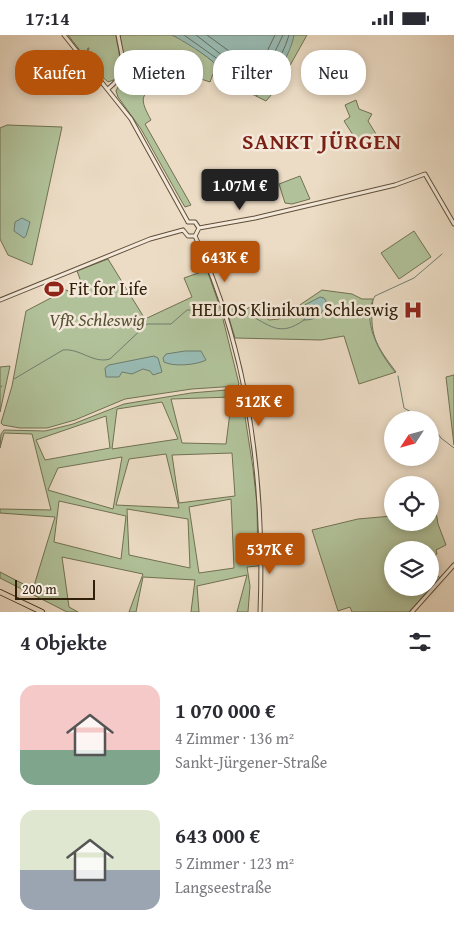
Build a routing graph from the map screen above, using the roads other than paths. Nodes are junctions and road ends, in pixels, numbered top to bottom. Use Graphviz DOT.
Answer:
graph roads {
  1 [pos="64,35"];
  2 [pos="118,35"];
  3 [pos="108,89"];
  4 [pos="188,222"];
  5 [pos="454,224"];
  6 [pos="199,228"];
  7 [pos="183,230"];
  8 [pos="195,236"];
  9 [pos="0,300"];
  10 [pos="454,565"];
  11 [pos="0,591"];
  12 [pos="42,612"];
  13 [pos="260,612"];
  14 [pos="412,612"];
  1 -- 3 [label="street"];
  2 -- 3 [label="street"];
  3 -- 4 [label="street"];
  4 -- 6 [label="street"];
  4 -- 7 [label="street"];
  5 -- 6 [label="street"];
  6 -- 8 [label="street"];
  7 -- 8 [label="street"];
  7 -- 9 [label="street"];
  8 -- 13 [label="street"];
  10 -- 14 [label="street"];
  11 -- 12 [label="main road"];
}
